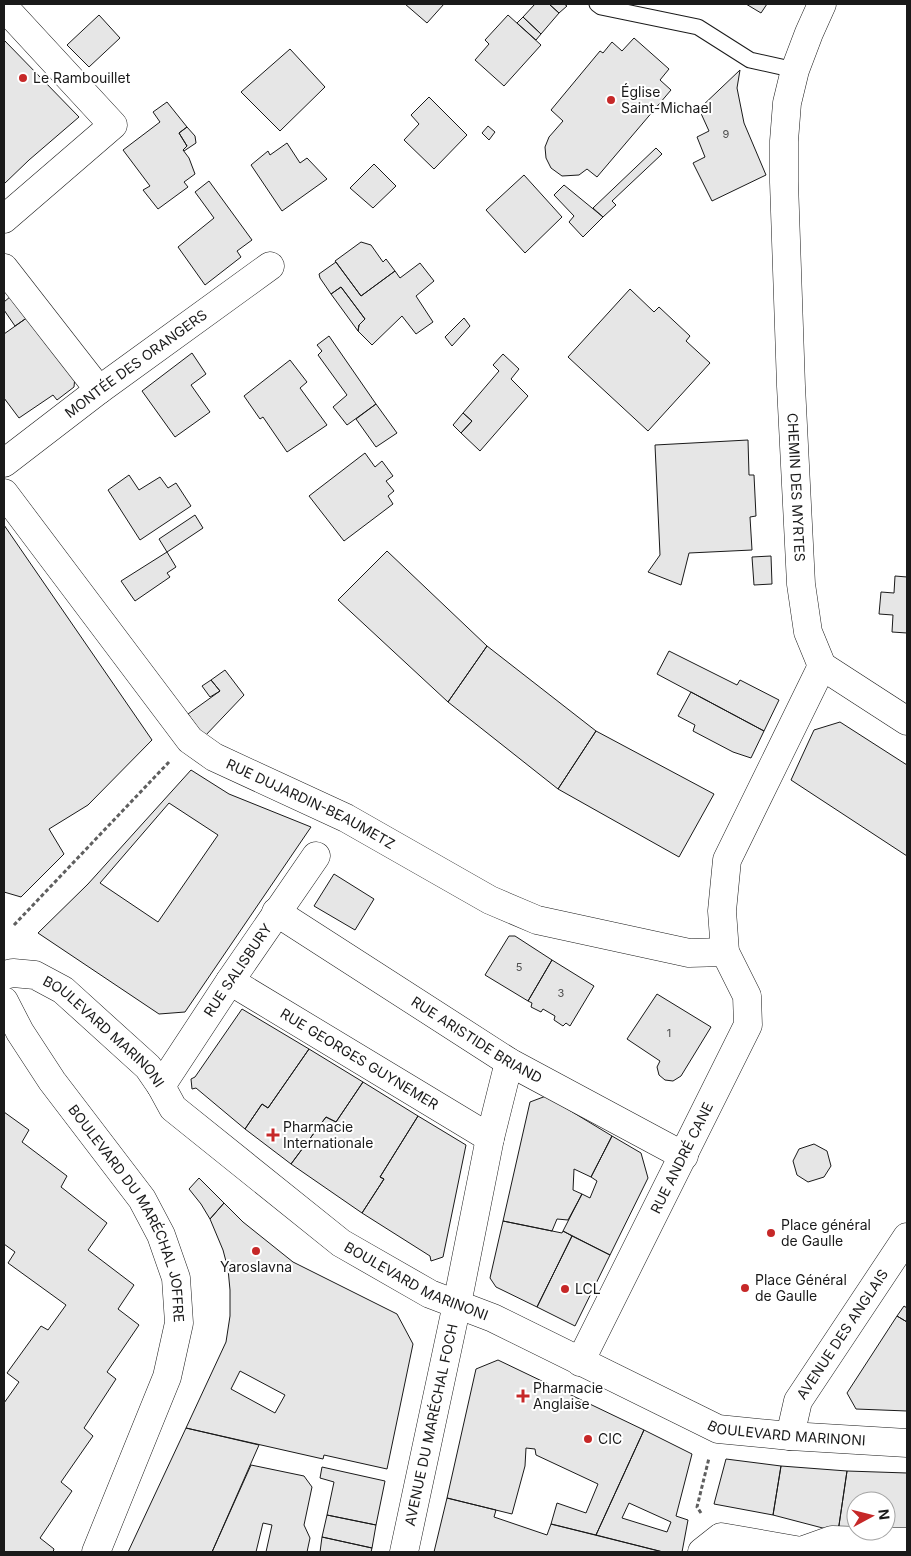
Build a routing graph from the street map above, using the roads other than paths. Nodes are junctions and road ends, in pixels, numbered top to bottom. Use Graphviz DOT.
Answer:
graph roads {
  1 [pos="597,4"];
  2 [pos="822,4"];
  3 [pos="4,8"];
  4 [pos="795,70"];
  5 [pos="4,219"];
  6 [pos="270,266"];
  7 [pos="4,268"];
  8 [pos="99,390"];
  9 [pos="4,463"];
  10 [pos="4,493"];
  11 [pos="822,666"];
  12 [pos="907,721"];
  13 [pos="316,856"];
  14 [pos="276,912"];
  15 [pos="725,952"];
  16 [pos="4,975"];
  17 [pos="230,981"];
  18 [pos="4,1001"];
  19 [pos="509,1062"];
  20 [pos="161,1086"];
  21 [pos="490,1138"];
  22 [pos="684,1156"];
  23 [pos="907,1238"];
  24 [pos="457,1304"];
  25 [pos="580,1362"];
  26 [pos="790,1436"];
  27 [pos="907,1443"];
  28 [pos="907,1542"];
  29 [pos="96,1552"];
  30 [pos="404,1552"];
  31 [pos="702,1552"];
  1 -- 4 [label="lane"];
  2 -- 4 [label="street, CHEMIN DES MYRTES"];
  3 -- 5 [label="street"];
  4 -- 11 [label="street, CHEMIN DES MYRTES"];
  6 -- 8 [label="street, MONTÉE DES ORANGERS"];
  7 -- 8 [label="street"];
  8 -- 9 [label="street, MONTÉE DES ORANGERS"];
  10 -- 15 [label="street, RUE DUJARDIN-BEAUMETZ"];
  11 -- 12 [label="street"];
  11 -- 15 [label="street"];
  13 -- 14 [label="street, RUE SALISBURY"];
  14 -- 17 [label="street, RUE SALISBURY"];
  14 -- 19 [label="street, RUE ARISTIDE BRIAND"];
  15 -- 22 [label="street, RUE ANDRÉ CANE"];
  16 -- 20 [label="street, BOULEVARD MARINONI"];
  17 -- 20 [label="street, RUE SALISBURY"];
  17 -- 21 [label="street, RUE GEORGES GUYNEMER"];
  18 -- 29 [label="street, BOULEVARD DU MARÉCHAL JOFFRE"];
  19 -- 21 [label="street, AVENUE DU MARÉCHAL FOCH"];
  19 -- 22 [label="street, RUE ARISTIDE BRIAND"];
  20 -- 24 [label="street, BOULEVARD MARINONI"];
  21 -- 24 [label="street, AVENUE DU MARÉCHAL FOCH"];
  22 -- 25 [label="street, RUE ANDRÉ CANE"];
  23 -- 26 [label="street, AVENUE DES ANGLAIS"];
  24 -- 25 [label="street, BOULEVARD MARINONI"];
  24 -- 30 [label="street, AVENUE DU MARÉCHAL FOCH"];
  25 -- 26 [label="street, BOULEVARD MARINONI"];
  26 -- 27 [label="street, BOULEVARD MARINONI"];
  28 -- 31 [label="street"];
}
